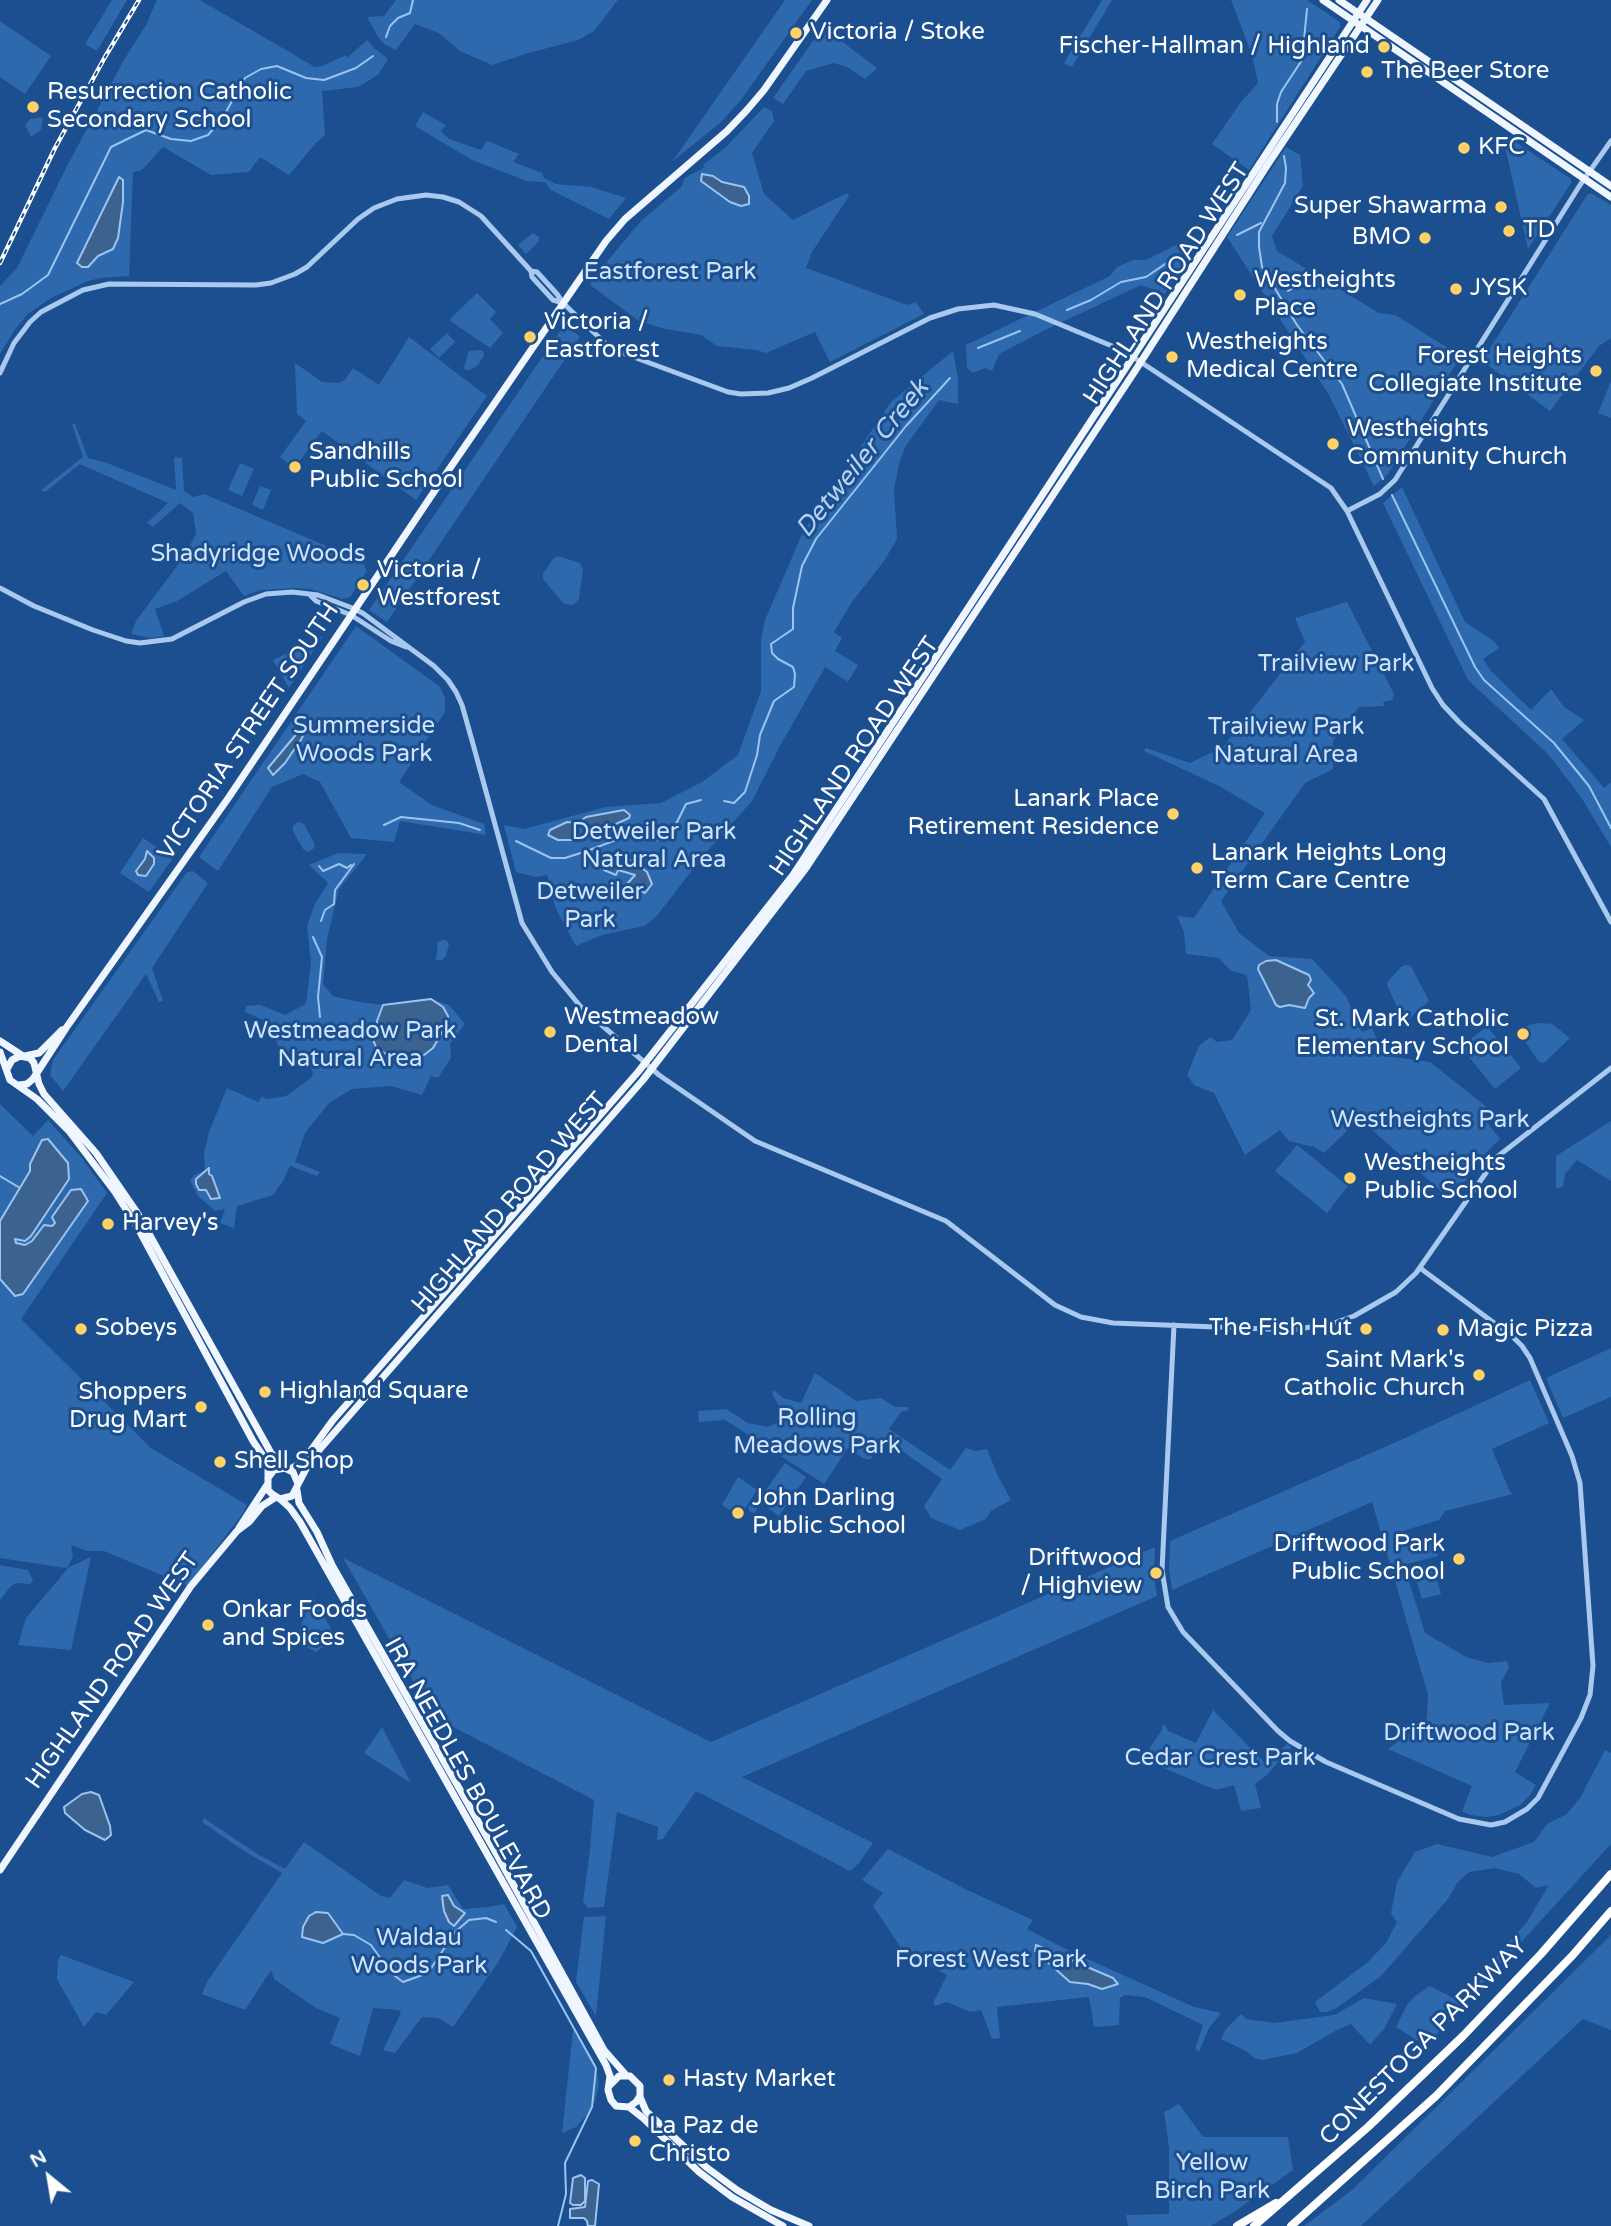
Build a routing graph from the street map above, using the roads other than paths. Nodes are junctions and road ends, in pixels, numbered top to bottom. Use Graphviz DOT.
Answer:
graph roads {
  1 [pos="827,0"];
  2 [pos="1324,0"];
  3 [pos="1339,0"];
  4 [pos="1367,0"];
  5 [pos="1378,0"];
  6 [pos="1359,13"];
  7 [pos="1366,18"];
  8 [pos="1354,21"];
  9 [pos="1361,26"];
  10 [pos="1611,141"];
  11 [pos="1590,171"];
  12 [pos="1584,179"];
  13 [pos="1611,186"];
  14 [pos="1611,197"];
  15 [pos="563,303"];
  16 [pos="1137,359"];
  17 [pos="0,373"];
  18 [pos="1347,510"];
  19 [pos="0,588"];
  20 [pos="353,612"];
  21 [pos="1611,922"];
  22 [pos="66,1028"];
  23 [pos="0,1041"];
  24 [pos="0,1052"];
  25 [pos="24,1056"];
  26 [pos="648,1066"];
  27 [pos="1611,1068"];
  28 [pos="7,1070"];
  29 [pos="36,1073"];
  30 [pos="19,1085"];
  31 [pos="1420,1268"];
  32 [pos="1174,1325"];
  33 [pos="287,1469"];
  34 [pos="267,1482"];
  35 [pos="297,1488"];
  36 [pos="278,1498"];
  37 [pos="237,1531"];
  38 [pos="0,1870"];
  39 [pos="1611,1874"];
  40 [pos="1611,1911"];
  41 [pos="626,2076"];
  42 [pos="610,2085"];
  43 [pos="640,2096"];
  44 [pos="629,2107"];
  45 [pos="1299,2188"];
  46 [pos="783,2226"];
  47 [pos="809,2226"];
  48 [pos="1237,2226"];
  49 [pos="1254,2226"];
  50 [pos="1291,2226"];
  1 -- 15 [label="main road, VICTORIA STREET SOUTH"];
  2 -- 8 [label="main road"];
  3 -- 6 [label="main road"];
  4 -- 6 [label="main road, HIGHLAND ROAD WEST"];
  5 -- 7 [label="main road, HIGHLAND ROAD WEST"];
  6 -- 7 [label="main road"];
  6 -- 8 [label="main road, HIGHLAND ROAD WEST"];
  7 -- 9 [label="main road, HIGHLAND ROAD WEST"];
  7 -- 11 [label="main road"];
  8 -- 9 [label="main road"];
  8 -- 16 [label="main road, HIGHLAND ROAD WEST"];
  9 -- 12 [label="main road"];
  9 -- 16 [label="main road, HIGHLAND ROAD WEST"];
  10 -- 11 [label="street"];
  11 -- 12 [label="street"];
  11 -- 13 [label="main road"];
  12 -- 14 [label="main road"];
  12 -- 18 [label="street"];
  15 -- 16 [label="street"];
  15 -- 17 [label="street"];
  15 -- 20 [label="main road, VICTORIA STREET SOUTH"];
  16 -- 18 [label="street"];
  16 -- 26 [label="main road, HIGHLAND ROAD WEST"];
  18 -- 21 [label="street"];
  19 -- 20 [label="street"];
  20 -- 22 [label="main road, VICTORIA STREET SOUTH"];
  20 -- 26 [label="street"];
  22 -- 25 [label="main road, VICTORIA STREET SOUTH"];
  22 -- 29 [label="main road, VICTORIA STREET SOUTH"];
  23 -- 25 [label="main road"];
  24 -- 28 [label="main road"];
  25 -- 28 [label="main road"];
  25 -- 29 [label="main road"];
  26 -- 32 [label="street"];
  26 -- 33 [label="main road, HIGHLAND ROAD WEST"];
  26 -- 35 [label="main road, HIGHLAND ROAD WEST"];
  27 -- 31 [label="street"];
  28 -- 30 [label="main road"];
  29 -- 30 [label="main road"];
  29 -- 33 [label="main road"];
  30 -- 34 [label="main road"];
  31 -- 32 [label="street"];
  31 -- 32 [label="street"];
  33 -- 34 [label="main road"];
  33 -- 35 [label="main road"];
  34 -- 36 [label="main road"];
  34 -- 37 [label="main road, HIGHLAND ROAD WEST"];
  35 -- 36 [label="main road"];
  35 -- 41 [label="main road, IRA NEEDLES BOULEVARD"];
  36 -- 37 [label="main road, HIGHLAND ROAD WEST"];
  36 -- 42 [label="main road, IRA NEEDLES BOULEVARD"];
  37 -- 38 [label="main road, HIGHLAND ROAD WEST"];
  39 -- 45 [label="highway, CONESTOGA PARKWAY"];
  40 -- 50 [label="highway, CONESTOGA PARKWAY"];
  41 -- 42 [label="main road"];
  41 -- 43 [label="main road"];
  42 -- 44 [label="main road"];
  43 -- 44 [label="main road"];
  43 -- 47 [label="main road"];
  44 -- 46 [label="main road"];
  45 -- 48 [label="highway"];
  45 -- 49 [label="highway, CONESTOGA PARKWAY"];
}
